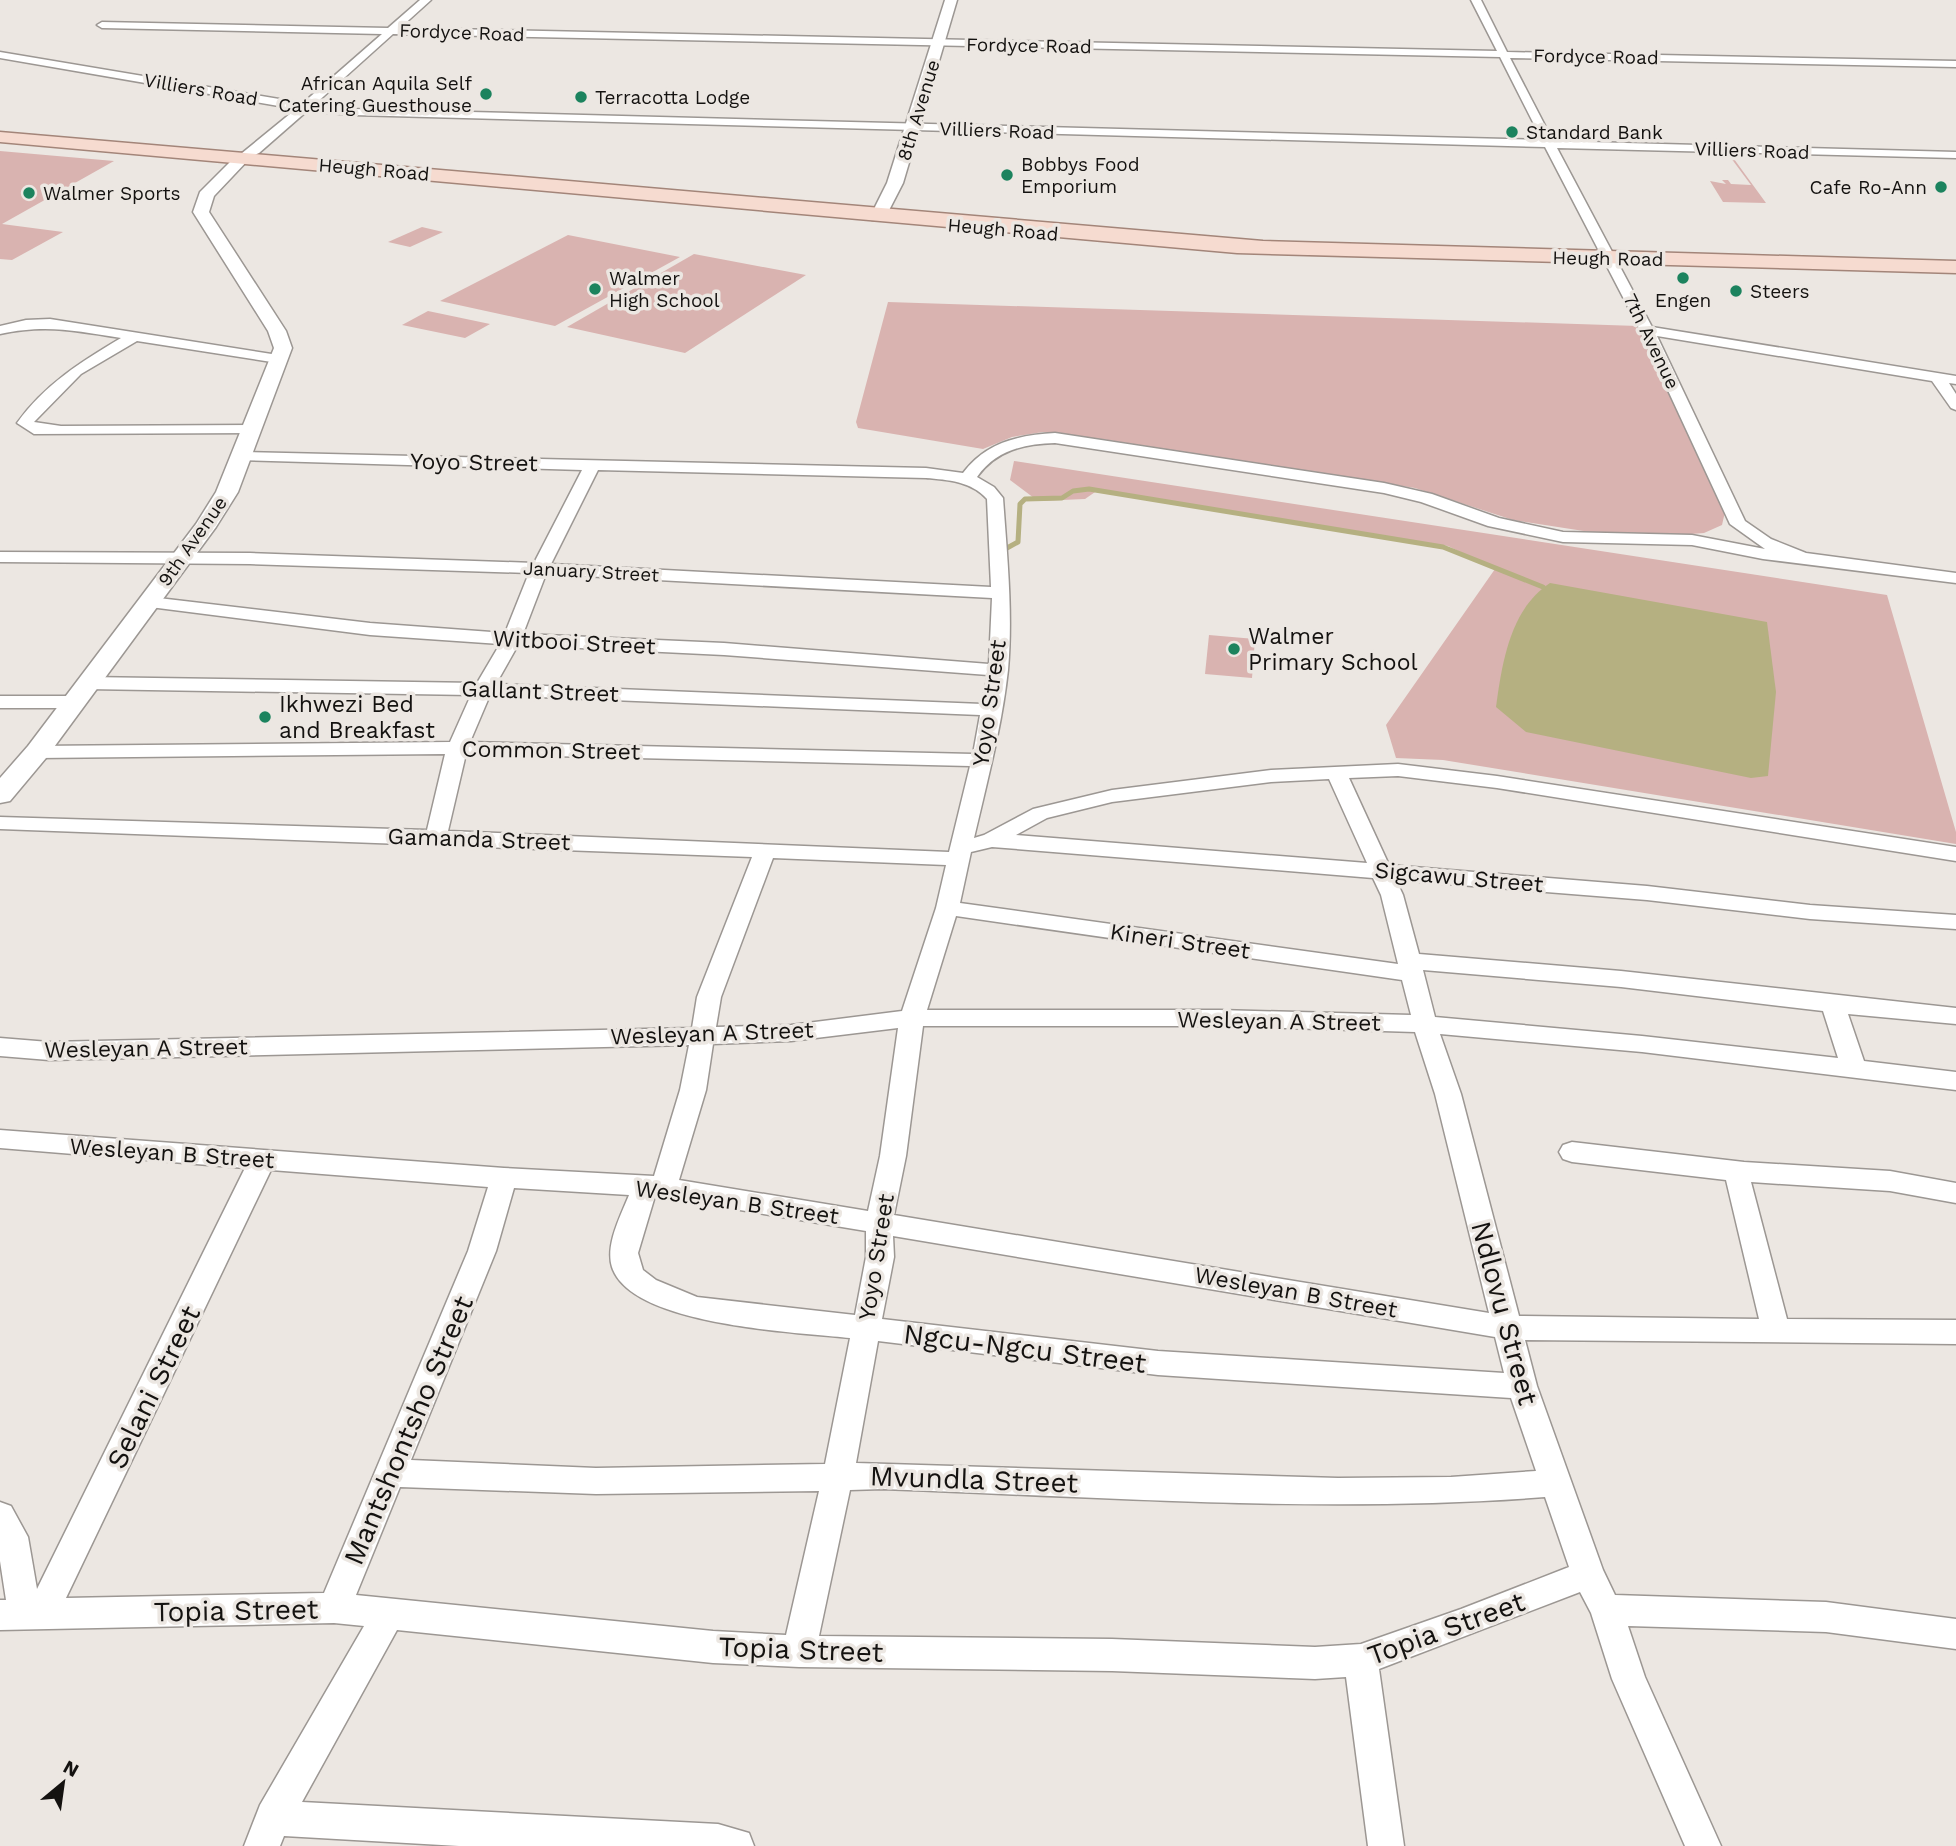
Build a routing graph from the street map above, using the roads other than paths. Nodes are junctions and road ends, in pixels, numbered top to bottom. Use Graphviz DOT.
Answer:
graph roads {
  1 [pos="426,0"];
  2 [pos="951,0"];
  3 [pos="1476,0"];
  4 [pos="102,25"];
  5 [pos="392,30"];
  6 [pos="938,43"];
  7 [pos="1505,54"];
  8 [pos="0,55"];
  9 [pos="1956,64"];
  10 [pos="305,107"];
  11 [pos="913,128"];
  12 [pos="0,137"];
  13 [pos="1549,145"];
  14 [pos="1956,155"];
  15 [pos="248,160"];
  16 [pos="880,215"];
  17 [pos="1611,259"];
  18 [pos="1956,267"];
  19 [pos="0,330"];
  20 [pos="1647,330"];
  21 [pos="134,337"];
  22 [pos="278,359"];
  23 [pos="1937,377"];
  24 [pos="1956,380"];
  25 [pos="1956,405"];
  26 [pos="251,430"];
  27 [pos="241,457"];
  28 [pos="593,464"];
  29 [pos="967,479"];
  30 [pos="1738,524"];
  31 [pos="1692,540"];
  32 [pos="181,556"];
  33 [pos="0,557"];
  34 [pos="1803,558"];
  35 [pos="540,568"];
  36 [pos="1956,578"];
  37 [pos="1000,593"];
  38 [pos="150,602"];
  39 [pos="512,639"];
  40 [pos="998,670"];
  41 [pos="87,683"];
  42 [pos="483,689"];
  43 [pos="0,702"];
  44 [pos="73,702"];
  45 [pos="992,710"];
  46 [pos="457,748"];
  47 [pos="37,752"];
  48 [pos="982,760"];
  49 [pos="1335,771"];
  50 [pos="0,795"];
  51 [pos="0,823"];
  52 [pos="436,837"];
  53 [pos="992,840"];
  54 [pos="765,851"];
  55 [pos="960,853"];
  56 [pos="1956,853"];
  57 [pos="1382,871"];
  58 [pos="947,908"];
  59 [pos="1956,922"];
  60 [pos="1411,968"];
  61 [pos="1833,1004"];
  62 [pos="1956,1016"];
  63 [pos="912,1018"];
  64 [pos="1424,1024"];
  65 [pos="700,1036"];
  66 [pos="0,1047"];
  67 [pos="1854,1070"];
  68 [pos="1956,1081"];
  69 [pos="0,1139"];
  70 [pos="1573,1152"];
  71 [pos="262,1160"];
  72 [pos="1744,1172"];
  73 [pos="504,1178"];
  74 [pos="654,1188"];
  75 [pos="1956,1193"];
  76 [pos="879,1222"];
  77 [pos="482,1251"];
  78 [pos="1508,1328"];
  79 [pos="866,1329"];
  80 [pos="1776,1331"];
  81 [pos="1956,1332"];
  82 [pos="1522,1386"];
  83 [pos="392,1473"];
  84 [pos="838,1475"];
  85 [pos="1556,1483"];
  86 [pos="0,1516"];
  87 [pos="1588,1574"];
  88 [pos="334,1608"];
  89 [pos="1606,1610"];
  90 [pos="389,1613"];
  91 [pos="23,1615"];
  92 [pos="1956,1634"];
  93 [pos="799,1651"];
  94 [pos="1361,1660"];
  95 [pos="267,1832"];
  96 [pos="737,1846"];
  97 [pos="1386,1846"];
  98 [pos="1703,1846"];
  1 -- 5 [label="street, 9th Avenue"];
  2 -- 6 [label="street, 8th Avenue"];
  3 -- 7 [label="street, 7th Avenue"];
  4 -- 5 [label="street, Fordyce Road"];
  5 -- 6 [label="street, Fordyce Road"];
  5 -- 10 [label="street, 9th Avenue"];
  6 -- 7 [label="street, Fordyce Road"];
  6 -- 11 [label="street, 8th Avenue"];
  7 -- 9 [label="street, Fordyce Road"];
  7 -- 13 [label="street, 7th Avenue"];
  8 -- 10 [label="street, Villiers Road"];
  10 -- 11 [label="street, Villiers Road"];
  10 -- 15 [label="street, 9th Avenue"];
  11 -- 13 [label="street, Villiers Road"];
  11 -- 16 [label="street, 8th Avenue"];
  12 -- 15 [label="main road, Heugh Road"];
  13 -- 14 [label="street, Villiers Road"];
  13 -- 17 [label="street, 7th Avenue"];
  15 -- 16 [label="main road, Heugh Road"];
  15 -- 22 [label="street, 9th Avenue"];
  16 -- 17 [label="main road, Heugh Road"];
  17 -- 18 [label="main road, Heugh Road"];
  17 -- 20 [label="street, 7th Avenue"];
  19 -- 21 [label="street"];
  20 -- 23 [label="street"];
  20 -- 30 [label="street, 7th Avenue"];
  21 -- 22 [label="street"];
  21 -- 26 [label="street"];
  22 -- 26 [label="street, 9th Avenue"];
  23 -- 24 [label="street"];
  23 -- 25 [label="street"];
  26 -- 27 [label="street, 9th Avenue"];
  27 -- 28 [label="street, Yoyo Street"];
  27 -- 32 [label="street, 9th Avenue"];
  28 -- 29 [label="street, Yoyo Street"];
  28 -- 35 [label="street"];
  29 -- 31 [label="street"];
  29 -- 37 [label="street, Yoyo Street"];
  30 -- 31 [label="street"];
  30 -- 34 [label="street"];
  31 -- 34 [label="street"];
  32 -- 33 [label="street, January Street"];
  32 -- 35 [label="street, January Street"];
  32 -- 38 [label="street, 9th Avenue"];
  34 -- 36 [label="street"];
  35 -- 37 [label="street, January Street"];
  35 -- 39 [label="street"];
  37 -- 40 [label="street, Yoyo Street"];
  38 -- 39 [label="street, Witbooi Street"];
  38 -- 41 [label="street, 9th Avenue"];
  39 -- 40 [label="street, Witbooi Street"];
  39 -- 42 [label="street"];
  40 -- 45 [label="street, Yoyo Street"];
  41 -- 42 [label="street, Gallant Street"];
  41 -- 44 [label="street, 9th Avenue"];
  42 -- 45 [label="street, Gallant Street"];
  42 -- 46 [label="street"];
  43 -- 44 [label="street"];
  44 -- 47 [label="street, 9th Avenue"];
  45 -- 48 [label="street, Yoyo Street"];
  46 -- 47 [label="street, Common Street"];
  46 -- 48 [label="street, Common Street"];
  46 -- 52 [label="street"];
  47 -- 50 [label="street, 9th Avenue"];
  48 -- 55 [label="street, Yoyo Street"];
  49 -- 53 [label="street"];
  49 -- 56 [label="street"];
  49 -- 57 [label="street, Ndlovu Street"];
  51 -- 52 [label="street, Gamanda Street"];
  52 -- 54 [label="street, Gamanda Street"];
  53 -- 55 [label="street, Sigcawu Street"];
  53 -- 57 [label="street, Sigcawu Street"];
  54 -- 55 [label="street, Gamanda Street"];
  54 -- 65 [label="street, Ngcu-Ngcu Street"];
  55 -- 58 [label="street, Yoyo Street"];
  57 -- 59 [label="street, Sigcawu Street"];
  57 -- 60 [label="street, Ndlovu Street"];
  58 -- 60 [label="street, Kineri Street"];
  58 -- 63 [label="street, Yoyo Street"];
  60 -- 61 [label="street, Kineri Street"];
  60 -- 64 [label="street, Ndlovu Street"];
  61 -- 62 [label="street, Kineri Street"];
  61 -- 67 [label="street"];
  63 -- 64 [label="street, Wesleyan A Street"];
  63 -- 65 [label="street, Wesleyan A Street"];
  63 -- 76 [label="street, Yoyo Street"];
  64 -- 67 [label="street, Wesleyan A Street"];
  64 -- 78 [label="street, Ndlovu Street"];
  65 -- 66 [label="street, Wesleyan A Street"];
  65 -- 74 [label="street, Ngcu-Ngcu Street"];
  67 -- 68 [label="street, Wesleyan A Street"];
  69 -- 71 [label="street, Wesleyan B Street"];
  70 -- 72 [label="street"];
  71 -- 73 [label="street, Wesleyan B Street"];
  71 -- 91 [label="street, Selani Street"];
  72 -- 75 [label="street"];
  72 -- 80 [label="street"];
  73 -- 74 [label="street, Wesleyan B Street"];
  73 -- 77 [label="street"];
  74 -- 76 [label="street, Wesleyan B Street"];
  74 -- 79 [label="street, Ngcu-Ngcu Street"];
  76 -- 78 [label="street, Wesleyan B Street"];
  76 -- 79 [label="street, Yoyo Street"];
  77 -- 83 [label="street, Mantshontsho Street"];
  78 -- 80 [label="street, Wesleyan B Street"];
  78 -- 82 [label="street, Ndlovu Street"];
  79 -- 82 [label="street, Ngcu-Ngcu Street"];
  79 -- 84 [label="street, Yoyo Street"];
  80 -- 81 [label="street, Wesleyan B Street"];
  82 -- 85 [label="street, Ndlovu Street"];
  83 -- 84 [label="street, Mvundla Street"];
  83 -- 88 [label="street, Mantshontsho Street"];
  84 -- 85 [label="street, Mvundla Street"];
  84 -- 93 [label="street, Yoyo Street"];
  85 -- 87 [label="street, Ndlovu Street"];
  86 -- 91 [label="street"];
  87 -- 89 [label="street, Ndlovu Street"];
  87 -- 94 [label="street, Topia Street"];
  88 -- 90 [label="street, Topia Street"];
  88 -- 91 [label="street, Topia Street"];
  89 -- 92 [label="street"];
  89 -- 98 [label="street, Ndlovu Street"];
  90 -- 93 [label="street, Topia Street"];
  90 -- 95 [label="street"];
  93 -- 94 [label="street, Topia Street"];
  94 -- 97 [label="street"];
  95 -- 96 [label="street"];
}
